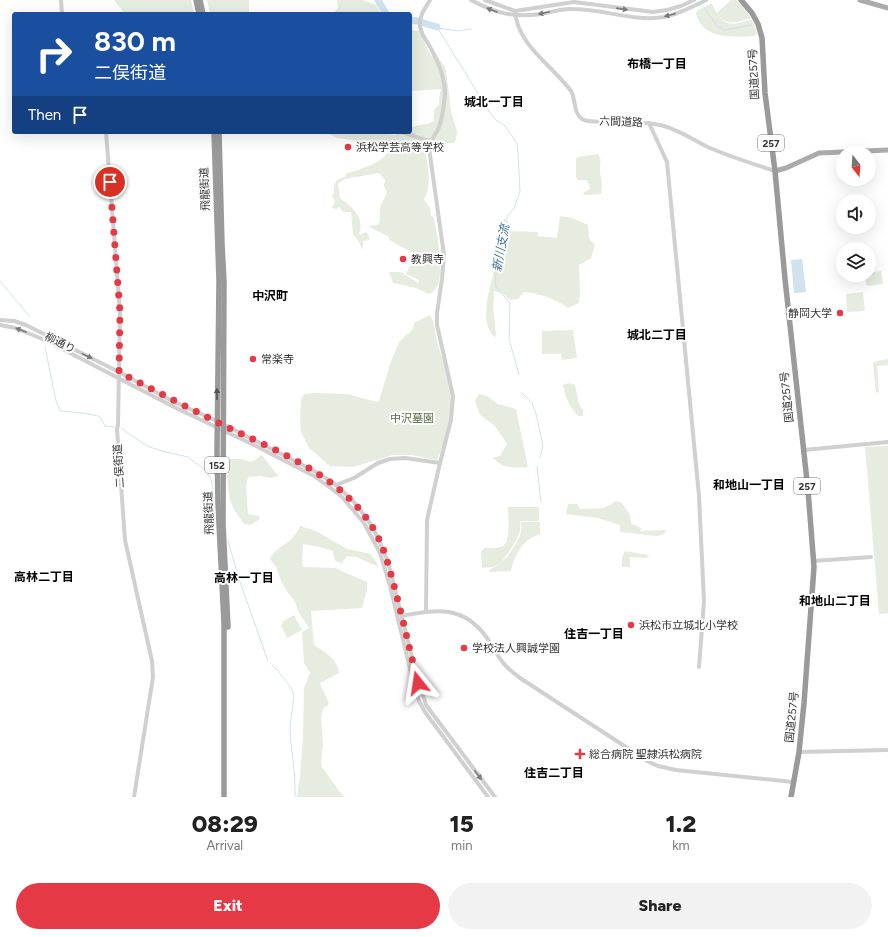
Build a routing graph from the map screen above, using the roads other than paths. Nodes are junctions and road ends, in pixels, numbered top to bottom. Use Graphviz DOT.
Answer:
graph roads {
  1 [pos="61,0"];
  2 [pos="196,0"];
  3 [pos="200,0"];
  4 [pos="430,0"];
  5 [pos="471,0"];
  6 [pos="485,0"];
  7 [pos="694,0"];
  8 [pos="706,0"];
  9 [pos="741,0"];
  10 [pos="860,0"];
  11 [pos="888,8"];
  12 [pos="62,12"];
  13 [pos="199,12"];
  14 [pos="203,12"];
  15 [pos="515,13"];
  16 [pos="649,123"];
  17 [pos="106,134"];
  18 [pos="214,134"];
  19 [pos="219,134"];
  20 [pos="408,134"];
  21 [pos="429,140"];
  22 [pos="888,150"];
  23 [pos="776,171"];
  24 [pos="0,320"];
  25 [pos="0,325"];
  26 [pos="119,372"];
  27 [pos="119,378"];
  28 [pos="217,424"];
  29 [pos="223,428"];
  30 [pos="888,442"];
  31 [pos="804,450"];
  32 [pos="440,463"];
  33 [pos="336,485"];
  34 [pos="871,557"];
  35 [pos="813,561"];
  36 [pos="426,612"];
  37 [pos="402,616"];
  38 [pos="397,617"];
  39 [pos="699,667"];
  40 [pos="888,750"];
  41 [pos="799,752"];
  42 [pos="793,782"];
  43 [pos="134,797"];
  44 [pos="224,797"];
  45 [pos="228,797"];
  46 [pos="488,797"];
  47 [pos="495,797"];
  48 [pos="791,797"];
  1 -- 12 [label="street"];
  2 -- 13 [label="highway"];
  3 -- 14 [label="highway"];
  4 -- 21 [label="street"];
  15 -- 5 [label="street, one-way"];
  6 -- 15 [label="street"];
  15 -- 7 [label="street, one-way"];
  8 -- 15 [label="street, one-way"];
  9 -- 23 [label="highway, 国道257号 / 257"];
  10 -- 11 [label="main road"];
  15 -- 16 [label="street, 六間道路"];
  16 -- 23 [label="street, 六間道路"];
  16 -- 39 [label="street"];
  17 -- 26 [label="street, 二俣街道"];
  28 -- 18 [label="highway, 飛龍街道 / 152, one-way"];
  19 -- 29 [label="highway, 飛龍街道 / 152"];
  20 -- 21 [label="street"];
  21 -- 32 [label="street"];
  22 -- 23 [label="main road"];
  23 -- 31 [label="highway, 国道257号 / 257"];
  24 -- 26 [label="street, 柳通り, one-way"];
  27 -- 25 [label="street, 柳通り, one-way"];
  26 -- 27 [label="street, 二俣街道"];
  26 -- 28 [label="street, 柳通り"];
  27 -- 28 [label="street, 柳通り"];
  27 -- 43 [label="street, 二俣街道"];
  28 -- 29 [label="street"];
  28 -- 44 [label="highway, 飛龍街道 / 152"];
  29 -- 33 [label="street"];
  29 -- 38 [label="street"];
  29 -- 45 [label="highway, 飛龍街道 / 152"];
  30 -- 31 [label="street"];
  31 -- 35 [label="highway, 国道257号 / 257"];
  32 -- 33 [label="street"];
  32 -- 36 [label="street"];
  33 -- 37 [label="street"];
  34 -- 35 [label="street"];
  35 -- 41 [label="highway, 国道257号 / 257"];
  36 -- 37 [label="street"];
  36 -- 42 [label="street"];
  37 -- 38 [label="street"];
  37 -- 47 [label="street, one-way"];
  38 -- 46 [label="street"];
  40 -- 41 [label="street"];
  41 -- 42 [label="highway, 国道257号 / 257"];
  42 -- 48 [label="highway, 国道257号 / 257"];
}
